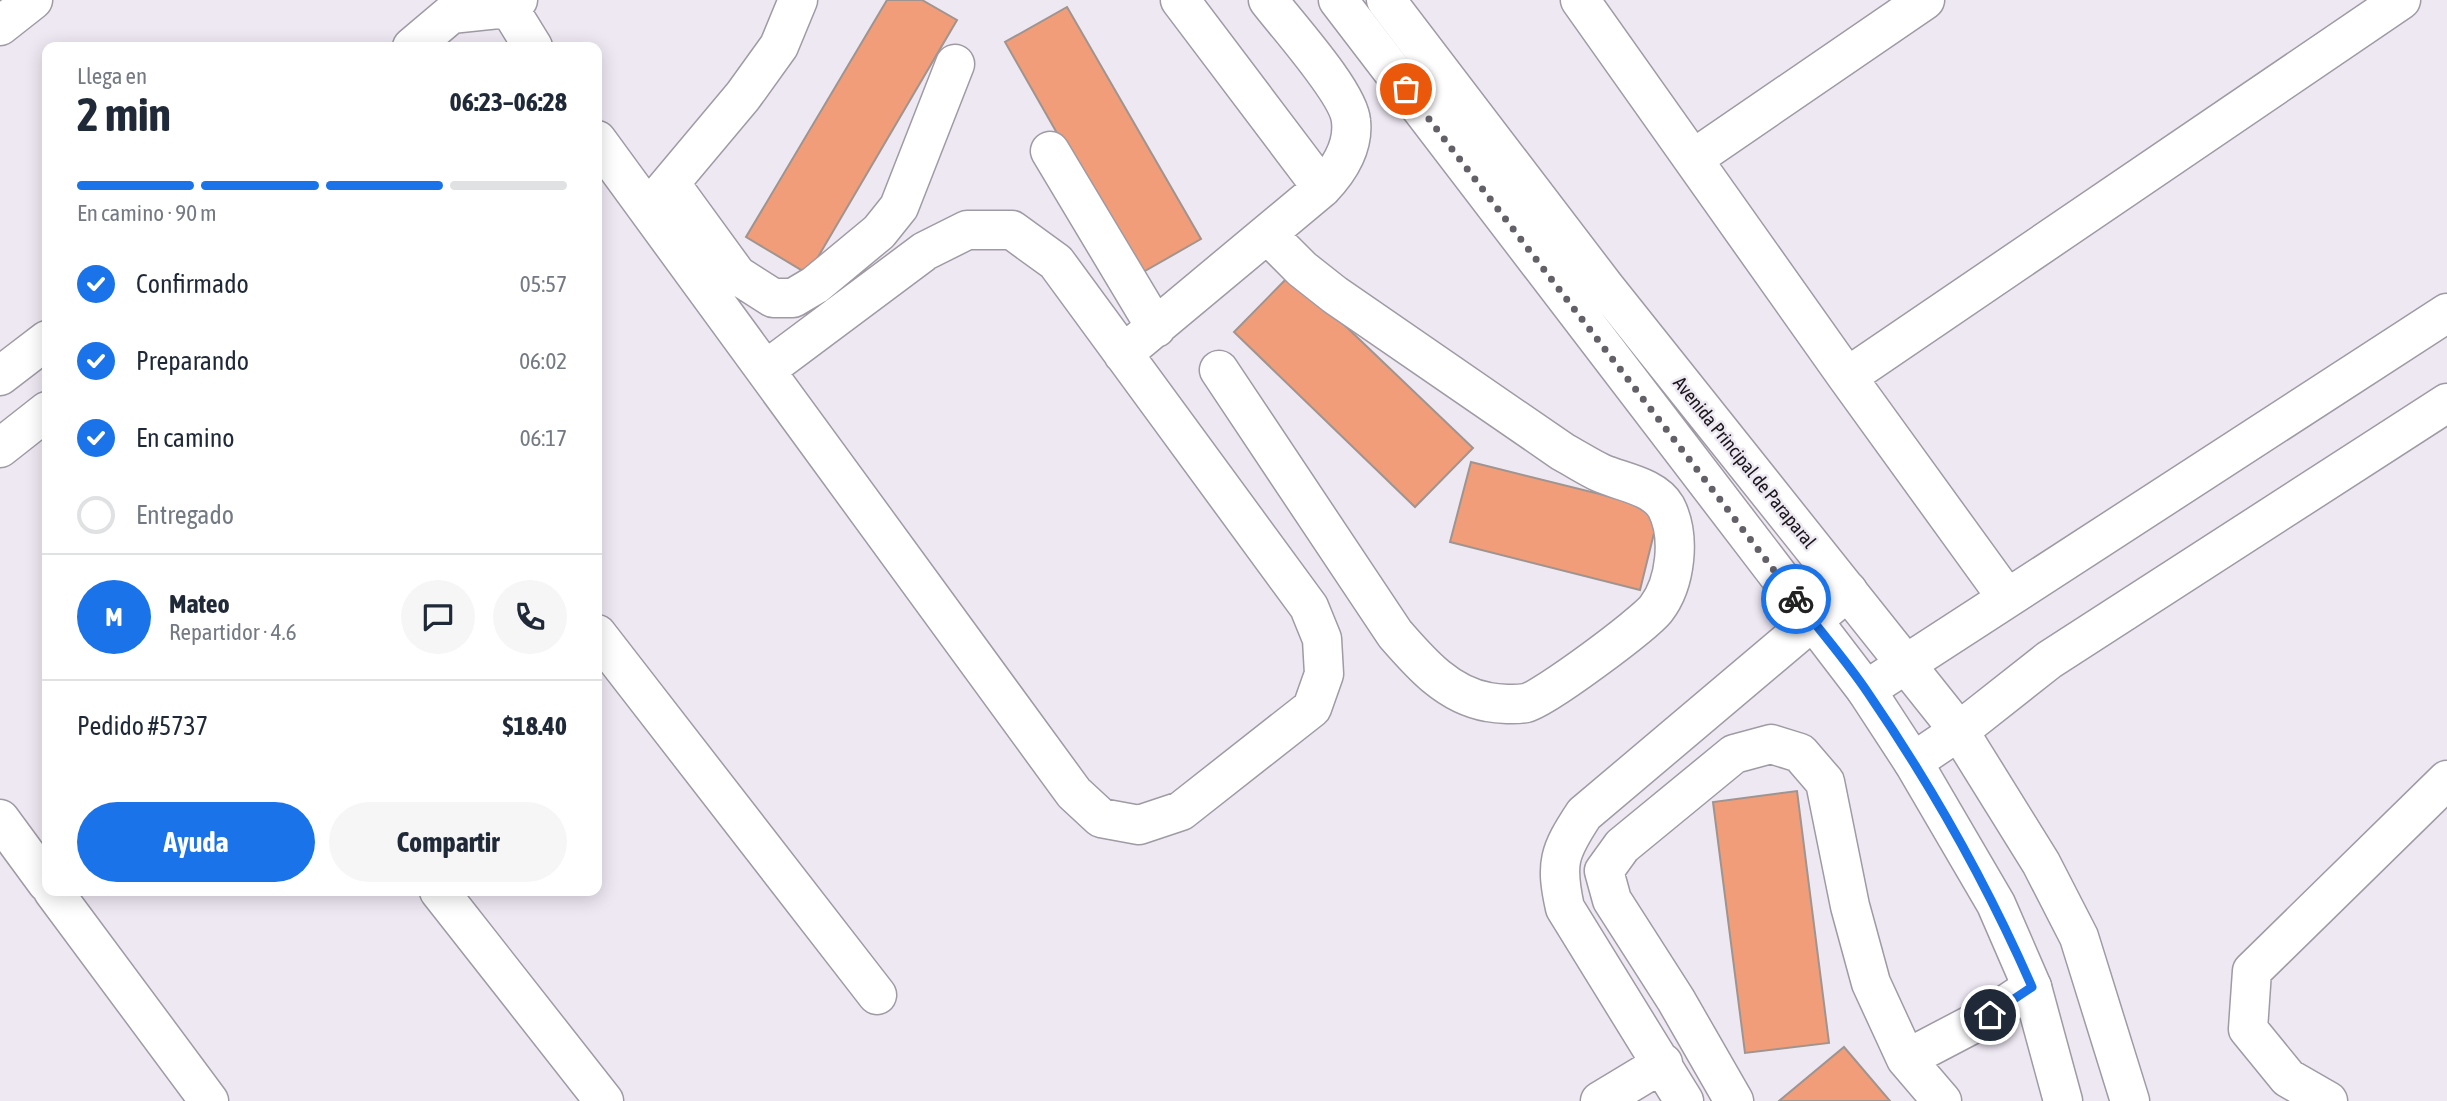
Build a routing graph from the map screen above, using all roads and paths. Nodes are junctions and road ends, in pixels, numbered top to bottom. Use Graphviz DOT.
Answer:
graph roads {
  1 [pos="33,0"];
  2 [pos="798,0"];
  3 [pos="1180,0"];
  4 [pos="1268,0"];
  5 [pos="1338,0"];
  6 [pos="1386,0"];
  7 [pos="1580,0"];
  8 [pos="1925,0"];
  9 [pos="2401,0"];
  10 [pos="514,4"];
  11 [pos="0,26"];
  12 [pos="418,42"];
  13 [pos="503,42"];
  14 [pos="531,42"];
  15 [pos="955,64"];
  16 [pos="602,145"];
  17 [pos="1050,151"];
  18 [pos="1693,159"];
  19 [pos="1322,188"];
  20 [pos="658,197"];
  21 [pos="1267,234"];
  22 [pos="2447,313"];
  23 [pos="1156,328"];
  24 [pos="42,344"];
  25 [pos="1123,354"];
  26 [pos="767,369"];
  27 [pos="1219,370"];
  28 [pos="0,376"];
  29 [pos="1847,377"];
  30 [pos="2447,403"];
  31 [pos="42,415"];
  32 [pos="0,447"];
  33 [pos="1290,480"];
  34 [pos="1242,516"];
  35 [pos="1848,591"];
  36 [pos="2007,598"];
  37 [pos="1812,621"];
  38 [pos="602,640"];
  39 [pos="1905,664"];
  40 [pos="1866,690"];
  41 [pos="1959,731"];
  42 [pos="1913,762"];
  43 [pos="2447,780"];
  44 [pos="0,819"];
  45 [pos="42,876"];
  46 [pos="57,896"];
  47 [pos="443,896"];
  48 [pos="2032,987"];
  49 [pos="877,995"];
  50 [pos="1906,1059"];
  51 [pos="1663,1063"];
  52 [pos="209,1101"];
  53 [pos="604,1101"];
  54 [pos="1600,1101"];
  55 [pos="1684,1101"];
  56 [pos="1734,1101"];
  57 [pos="1942,1101"];
  58 [pos="2063,1101"];
  59 [pos="2130,1101"];
  60 [pos="2328,1101"];
  1 -- 11 [label="street"];
  2 -- 20 [label="street"];
  3 -- 19 [label="street"];
  4 -- 19 [label="street"];
  5 -- 37 [label="street, Avenida Principal de Paraparal"];
  6 -- 35 [label="street, Avenida Principal de Paraparal"];
  7 -- 18 [label="street"];
  8 -- 18 [label="street"];
  9 -- 29 [label="street"];
  10 -- 12 [label="street"];
  10 -- 13 [label="street"];
  10 -- 14 [label="street"];
  15 -- 20 [label="street"];
  16 -- 20 [label="street"];
  17 -- 23 [label="street"];
  18 -- 29 [label="street"];
  19 -- 21 [label="street"];
  20 -- 26 [label="street"];
  21 -- 23 [label="street"];
  21 -- 33 [label="street"];
  22 -- 36 [label="street"];
  23 -- 25 [label="street"];
  24 -- 28 [label="street"];
  25 -- 26 [label="street"];
  25 -- 34 [label="street"];
  26 -- 34 [label="street"];
  27 -- 33 [label="street"];
  29 -- 36 [label="street"];
  30 -- 41 [label="street"];
  31 -- 32 [label="street"];
  33 -- 34 [label="street"];
  35 -- 37 [label="street"];
  35 -- 39 [label="street, Avenida Principal de Paraparal"];
  36 -- 39 [label="street"];
  37 -- 40 [label="street, Avenida Principal de Paraparal"];
  37 -- 51 [label="street"];
  38 -- 49 [label="street"];
  39 -- 40 [label="street"];
  39 -- 41 [label="street, Avenida Principal de Paraparal"];
  40 -- 42 [label="street, Avenida Principal de Paraparal"];
  41 -- 42 [label="street"];
  41 -- 59 [label="street, Avenida Principal de Paraparal"];
  42 -- 48 [label="street, Avenida Principal de Paraparal"];
  43 -- 60 [label="street"];
  44 -- 45 [label="street"];
  46 -- 52 [label="street"];
  47 -- 53 [label="street"];
  48 -- 50 [label="street"];
  48 -- 58 [label="street, Avenida Principal de Paraparal"];
  50 -- 56 [label="street"];
  50 -- 57 [label="street"];
  51 -- 54 [label="street"];
  51 -- 55 [label="street"];
}
